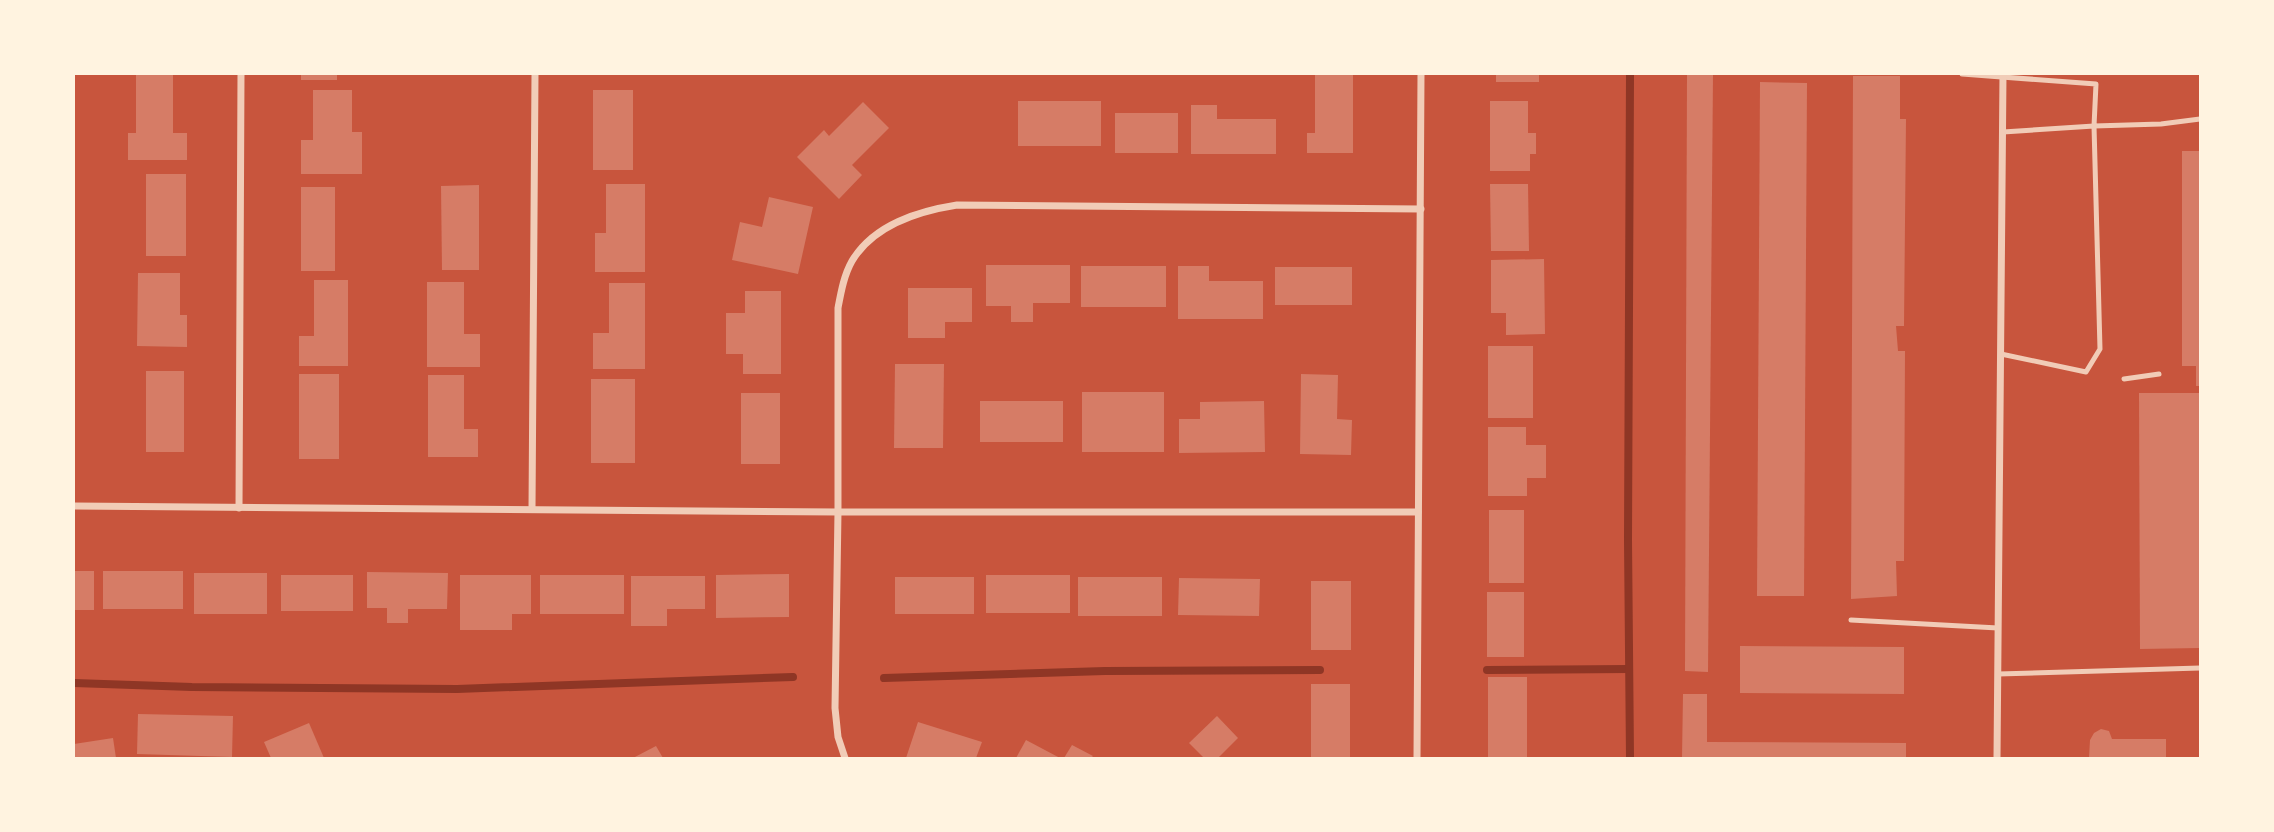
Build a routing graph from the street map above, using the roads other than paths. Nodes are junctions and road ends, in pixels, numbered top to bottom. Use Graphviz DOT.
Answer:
graph roads {
  1 [pos="241,74"];
  2 [pos="535,74"];
  3 [pos="1421,74"];
  4 [pos="1962,74"];
  5 [pos="2003,76"];
  6 [pos="2200,119"];
  7 [pos="2094,125"];
  8 [pos="2003,132"];
  9 [pos="1421,209"];
  10 [pos="2001,354"];
  11 [pos="2159,374"];
  12 [pos="2124,379"];
  13 [pos="74,506"];
  14 [pos="239,508"];
  15 [pos="532,509"];
  16 [pos="838,512"];
  17 [pos="1418,512"];
  18 [pos="1851,620"];
  19 [pos="1998,628"];
  20 [pos="2200,668"];
  21 [pos="1998,674"];
  22 [pos="845,758"];
  23 [pos="1417,758"];
  24 [pos="1997,758"];
  1 -- 14 [label="street"];
  2 -- 15 [label="street"];
  3 -- 9 [label="street"];
  4 -- 5 [label="lane"];
  5 -- 7 [label="lane"];
  5 -- 8 [label="street"];
  6 -- 7 [label="lane"];
  7 -- 8 [label="lane"];
  7 -- 10 [label="lane"];
  8 -- 10 [label="street"];
  9 -- 16 [label="street"];
  9 -- 17 [label="street"];
  10 -- 19 [label="street"];
  11 -- 12 [label="lane"];
  13 -- 14 [label="street"];
  14 -- 15 [label="street"];
  15 -- 16 [label="street"];
  16 -- 17 [label="street"];
  16 -- 22 [label="street"];
  17 -- 23 [label="street"];
  18 -- 19 [label="lane"];
  19 -- 21 [label="street"];
  20 -- 21 [label="lane"];
  21 -- 24 [label="street"];
}
